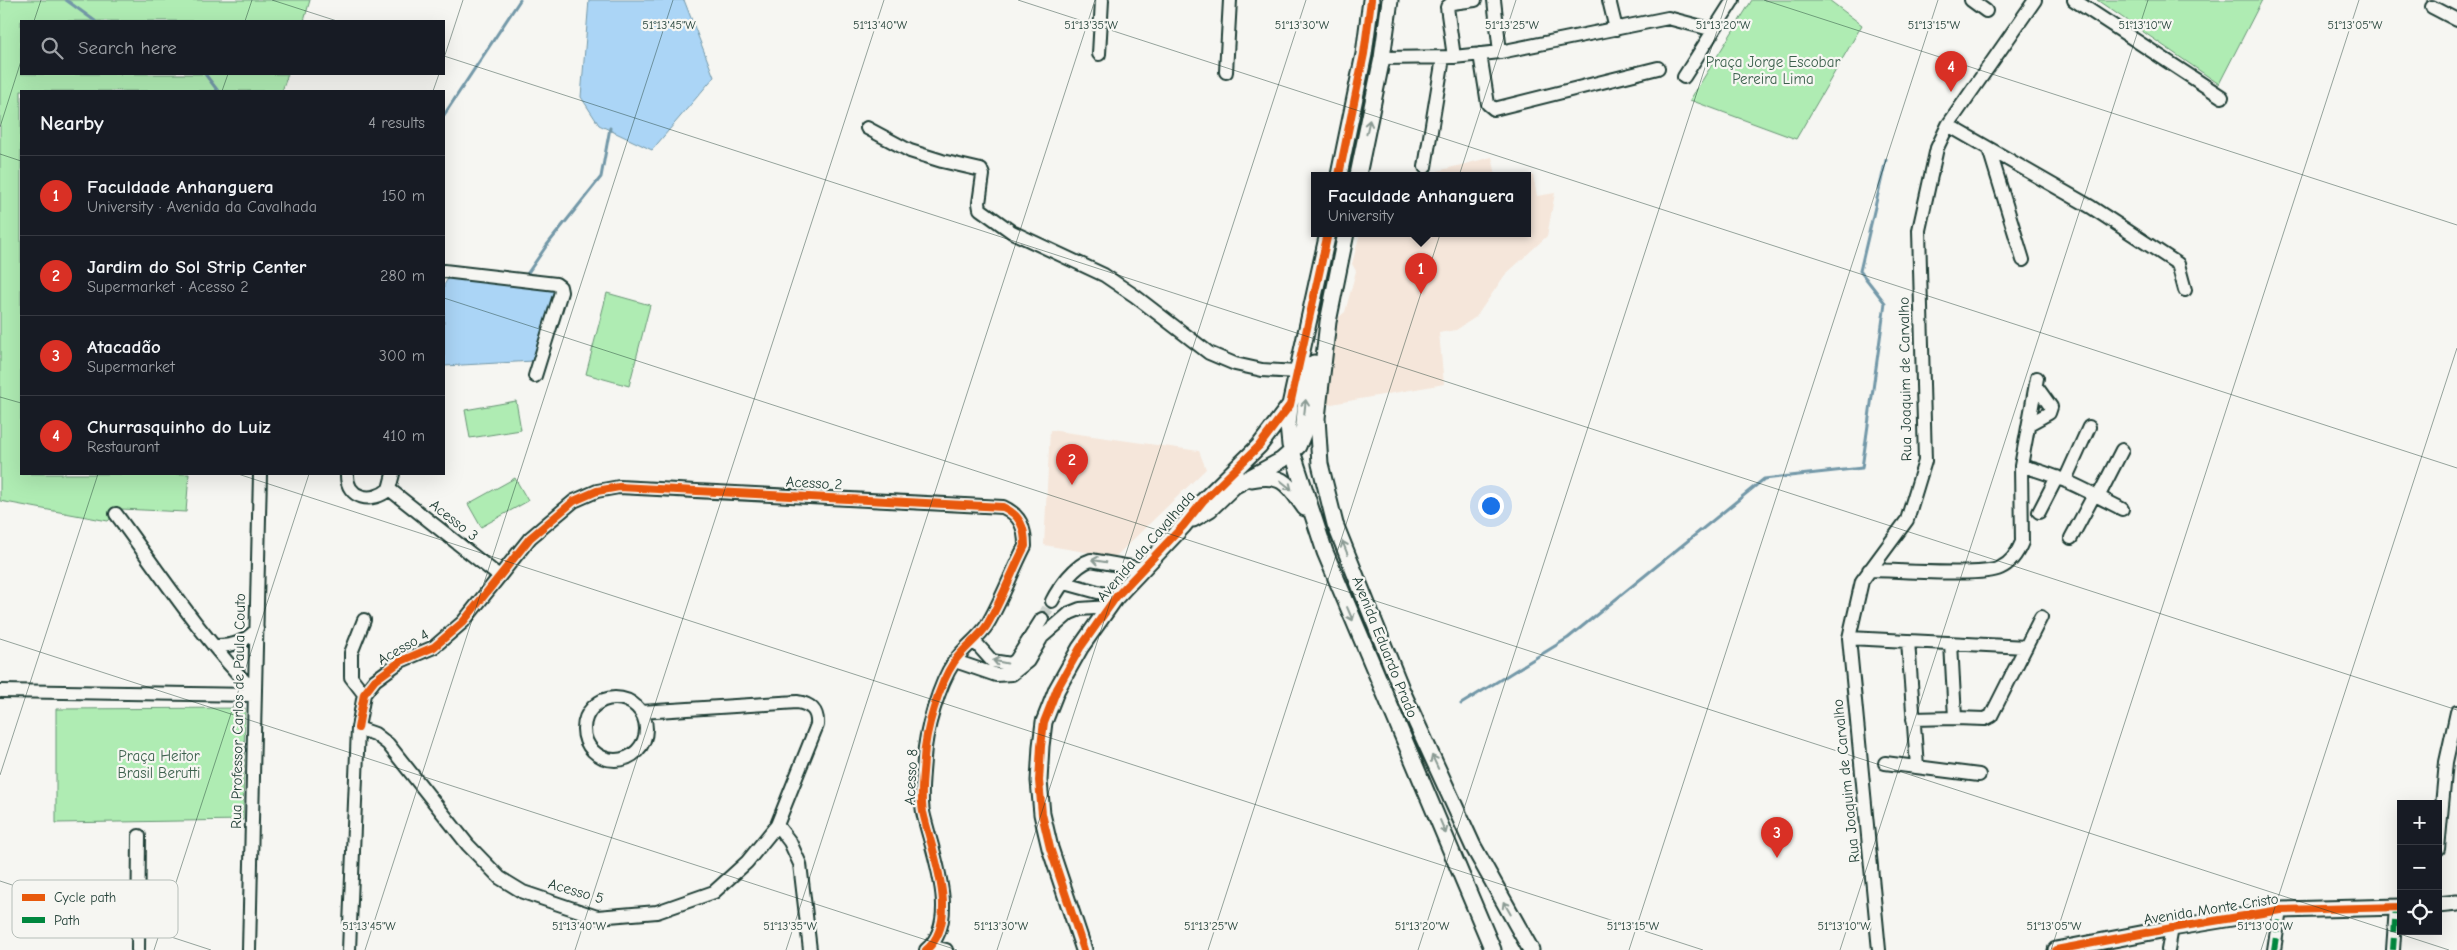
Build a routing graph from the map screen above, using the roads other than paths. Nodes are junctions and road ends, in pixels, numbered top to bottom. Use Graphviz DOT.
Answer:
graph roads {
  1 [pos="1102,0"];
  2 [pos="1230,0"];
  3 [pos="1371,0"];
  4 [pos="1390,0"];
  5 [pos="1475,0"];
  6 [pos="1494,0"];
  7 [pos="1609,0"];
  8 [pos="1732,0"];
  9 [pos="1971,0"];
  10 [pos="2035,0"];
  11 [pos="2074,0"];
  12 [pos="2432,7"];
  13 [pos="1986,11"];
  14 [pos="2457,20"];
  15 [pos="1616,29"];
  16 [pos="1714,30"];
  17 [pos="1500,52"];
  18 [pos="1099,54"];
  19 [pos="1480,54"];
  20 [pos="1382,58"];
  21 [pos="1449,58"];
  22 [pos="1658,68"];
  23 [pos="1226,72"];
  24 [pos="1684,77"];
  25 [pos="2222,97"];
  26 [pos="1948,125"];
  27 [pos="867,128"];
  28 [pos="1349,129"];
  29 [pos="1989,149"];
  30 [pos="1425,167"];
  31 [pos="1340,172"];
  32 [pos="1345,172"];
  33 [pos="1359,172"];
  34 [pos="1327,237"];
  35 [pos="1339,237"];
  36 [pos="1345,237"];
  37 [pos="2024,260"];
  38 [pos="445,271"];
  39 [pos="2185,290"];
  40 [pos="1334,296"];
  41 [pos="1328,322"];
  42 [pos="1297,372"];
  43 [pos="535,376"];
  44 [pos="1290,405"];
  45 [pos="2029,424"];
  46 [pos="2089,427"];
  47 [pos="2122,450"];
  48 [pos="1293,452"];
  49 [pos="2021,466"];
  50 [pos="260,475"];
  51 [pos="347,475"];
  52 [pos="394,475"];
  53 [pos="2061,479"];
  54 [pos="1246,480"];
  55 [pos="389,489"];
  56 [pos="2096,496"];
  57 [pos="2122,509"];
  58 [pos="2039,512"];
  59 [pos="116,514"];
  60 [pos="1313,519"];
  61 [pos="1184,526"];
  62 [pos="2071,538"];
  63 [pos="1142,568"];
  64 [pos="1870,570"];
  65 [pos="500,576"];
  66 [pos="1065,583"];
  67 [pos="1052,601"];
  68 [pos="1113,602"];
  69 [pos="2041,617"];
  70 [pos="1042,619"];
  71 [pos="364,620"];
  72 [pos="257,629"];
  73 [pos="1849,638"];
  74 [pos="1908,641"];
  75 [pos="974,642"];
  76 [pos="1951,643"];
  77 [pos="215,646"];
  78 [pos="2026,647"];
  79 [pos="955,661"];
  80 [pos="0,691"];
  81 [pos="254,693"];
  82 [pos="364,694"];
  83 [pos="641,712"];
  84 [pos="2457,712"];
  85 [pos="1955,718"];
  86 [pos="1914,719"];
  87 [pos="358,728"];
  88 [pos="1885,764"];
  89 [pos="1917,767"];
  90 [pos="1979,775"];
  91 [pos="777,825"];
  92 [pos="139,836"];
  93 [pos="2438,845"];
  94 [pos="139,880"];
  95 [pos="2457,903"];
  96 [pos="2442,905"];
  97 [pos="2397,907"];
  98 [pos="2280,910"];
  99 [pos="2397,916"];
  100 [pos="2172,928"];
  101 [pos="929,948"];
  102 [pos="249,950"];
  103 [pos="349,950"];
  104 [pos="810,950"];
  105 [pos="946,950"];
  106 [pos="1084,950"];
  107 [pos="1494,950"];
  108 [pos="1531,950"];
  109 [pos="1879,950"];
  110 [pos="2056,950"];
  111 [pos="2168,950"];
  112 [pos="2274,950"];
  113 [pos="2393,950"];
  1 -- 18 [label="street"];
  2 -- 23 [label="street"];
  3 -- 28 [label="main road"];
  4 -- 20 [label="main road"];
  5 -- 21 [label="street"];
  6 -- 17 [label="street"];
  7 -- 15 [label="street"];
  8 -- 16 [label="street"];
  9 -- 13 [label="street"];
  10 -- 26 [label="street, Rua Joaquim de Carvalho"];
  11 -- 25 [label="street"];
  12 -- 14 [label="street"];
  15 -- 16 [label="street"];
  15 -- 17 [label="street"];
  16 -- 24 [label="street"];
  17 -- 19 [label="street"];
  19 -- 21 [label="street"];
  19 -- 22 [label="street"];
  20 -- 21 [label="street"];
  33 -- 20 [label="main road, one-way"];
  21 -- 30 [label="street"];
  26 -- 29 [label="street"];
  26 -- 64 [label="street, Rua Joaquim de Carvalho"];
  27 -- 42 [label="street"];
  28 -- 31 [label="main road"];
  28 -- 32 [label="main road"];
  29 -- 37 [label="street"];
  29 -- 39 [label="street"];
  34 -- 42 [label="main road, Avenida da Cavalhada"];
  35 -- 40 [label="main road"];
  36 -- 40 [label="main road"];
  38 -- 43 [label="street"];
  40 -- 41 [label="main road"];
  48 -- 41 [label="main road, one-way"];
  108 -- 41 [label="main road, Avenida Eduardo Prado, one-way"];
  42 -- 44 [label="main road, Avenida da Cavalhada"];
  44 -- 48 [label="main road, Avenida Eduardo Prado"];
  44 -- 61 [label="main road, Avenida da Cavalhada"];
  45 -- 45 [label="street"];
  45 -- 49 [label="street"];
  46 -- 53 [label="street"];
  47 -- 56 [label="street"];
  48 -- 54 [label="main road, Avenida da Cavalhada"];
  48 -- 60 [label="main road, Avenida Eduardo Prado"];
  49 -- 53 [label="street"];
  49 -- 64 [label="street"];
  50 -- 72 [label="street, Rua Professor Carlos de Paula Couto"];
  51 -- 55 [label="street"];
  52 -- 55 [label="street"];
  53 -- 56 [label="street"];
  53 -- 58 [label="street"];
  54 -- 60 [label="main road, one-way"];
  54 -- 61 [label="main road, Avenida da Cavalhada"];
  55 -- 65 [label="street, Acesso 3"];
  56 -- 57 [label="street"];
  56 -- 62 [label="street"];
  59 -- 77 [label="street"];
  60 -- 107 [label="main road, Avenida Eduardo Prado, one-way"];
  61 -- 63 [label="main road, Avenida da Cavalhada"];
  63 -- 66 [label="street, one-way"];
  63 -- 68 [label="main road, Avenida da Cavalhada"];
  64 -- 73 [label="street, Rua Joaquim de Carvalho"];
  65 -- 75 [label="street, Acesso 2"];
  65 -- 82 [label="street, Acesso 4"];
  66 -- 67 [label="street"];
  66 -- 68 [label="street"];
  68 -- 79 [label="street"];
  68 -- 106 [label="main road, Avenida da Cavalhada"];
  69 -- 78 [label="street"];
  70 -- 75 [label="street, one-way"];
  71 -- 82 [label="street"];
  72 -- 77 [label="street"];
  72 -- 81 [label="street, Rua Professor Carlos de Paula Couto"];
  73 -- 74 [label="street"];
  73 -- 109 [label="street, Rua Joaquim de Carvalho"];
  74 -- 76 [label="street"];
  74 -- 86 [label="street"];
  75 -- 79 [label="street, Acesso 8"];
  76 -- 78 [label="street"];
  76 -- 85 [label="street"];
  77 -- 81 [label="street"];
  78 -- 85 [label="street"];
  79 -- 101 [label="street, Acesso 8"];
  80 -- 81 [label="street"];
  81 -- 102 [label="street, Rua Professor Carlos de Paula Couto"];
  82 -- 87 [label="street"];
  83 -- 83 [label="street"];
  83 -- 91 [label="street, Acesso 5"];
  84 -- 93 [label="street"];
  85 -- 86 [label="street"];
  86 -- 89 [label="street"];
  87 -- 91 [label="street, Acesso 5"];
  87 -- 103 [label="street"];
  88 -- 89 [label="street"];
  89 -- 90 [label="street"];
  91 -- 104 [label="street"];
  92 -- 94 [label="street"];
  95 -- 96 [label="main road"];
  97 -- 98 [label="main road, Avenida Monte Cristo"];
  98 -- 100 [label="main road, Avenida Monte Cristo"];
  98 -- 112 [label="street"];
  99 -- 113 [label="street"];
  100 -- 110 [label="main road, Avenida Monte Cristo"];
  100 -- 111 [label="street"];
  101 -- 105 [label="street"];
}
